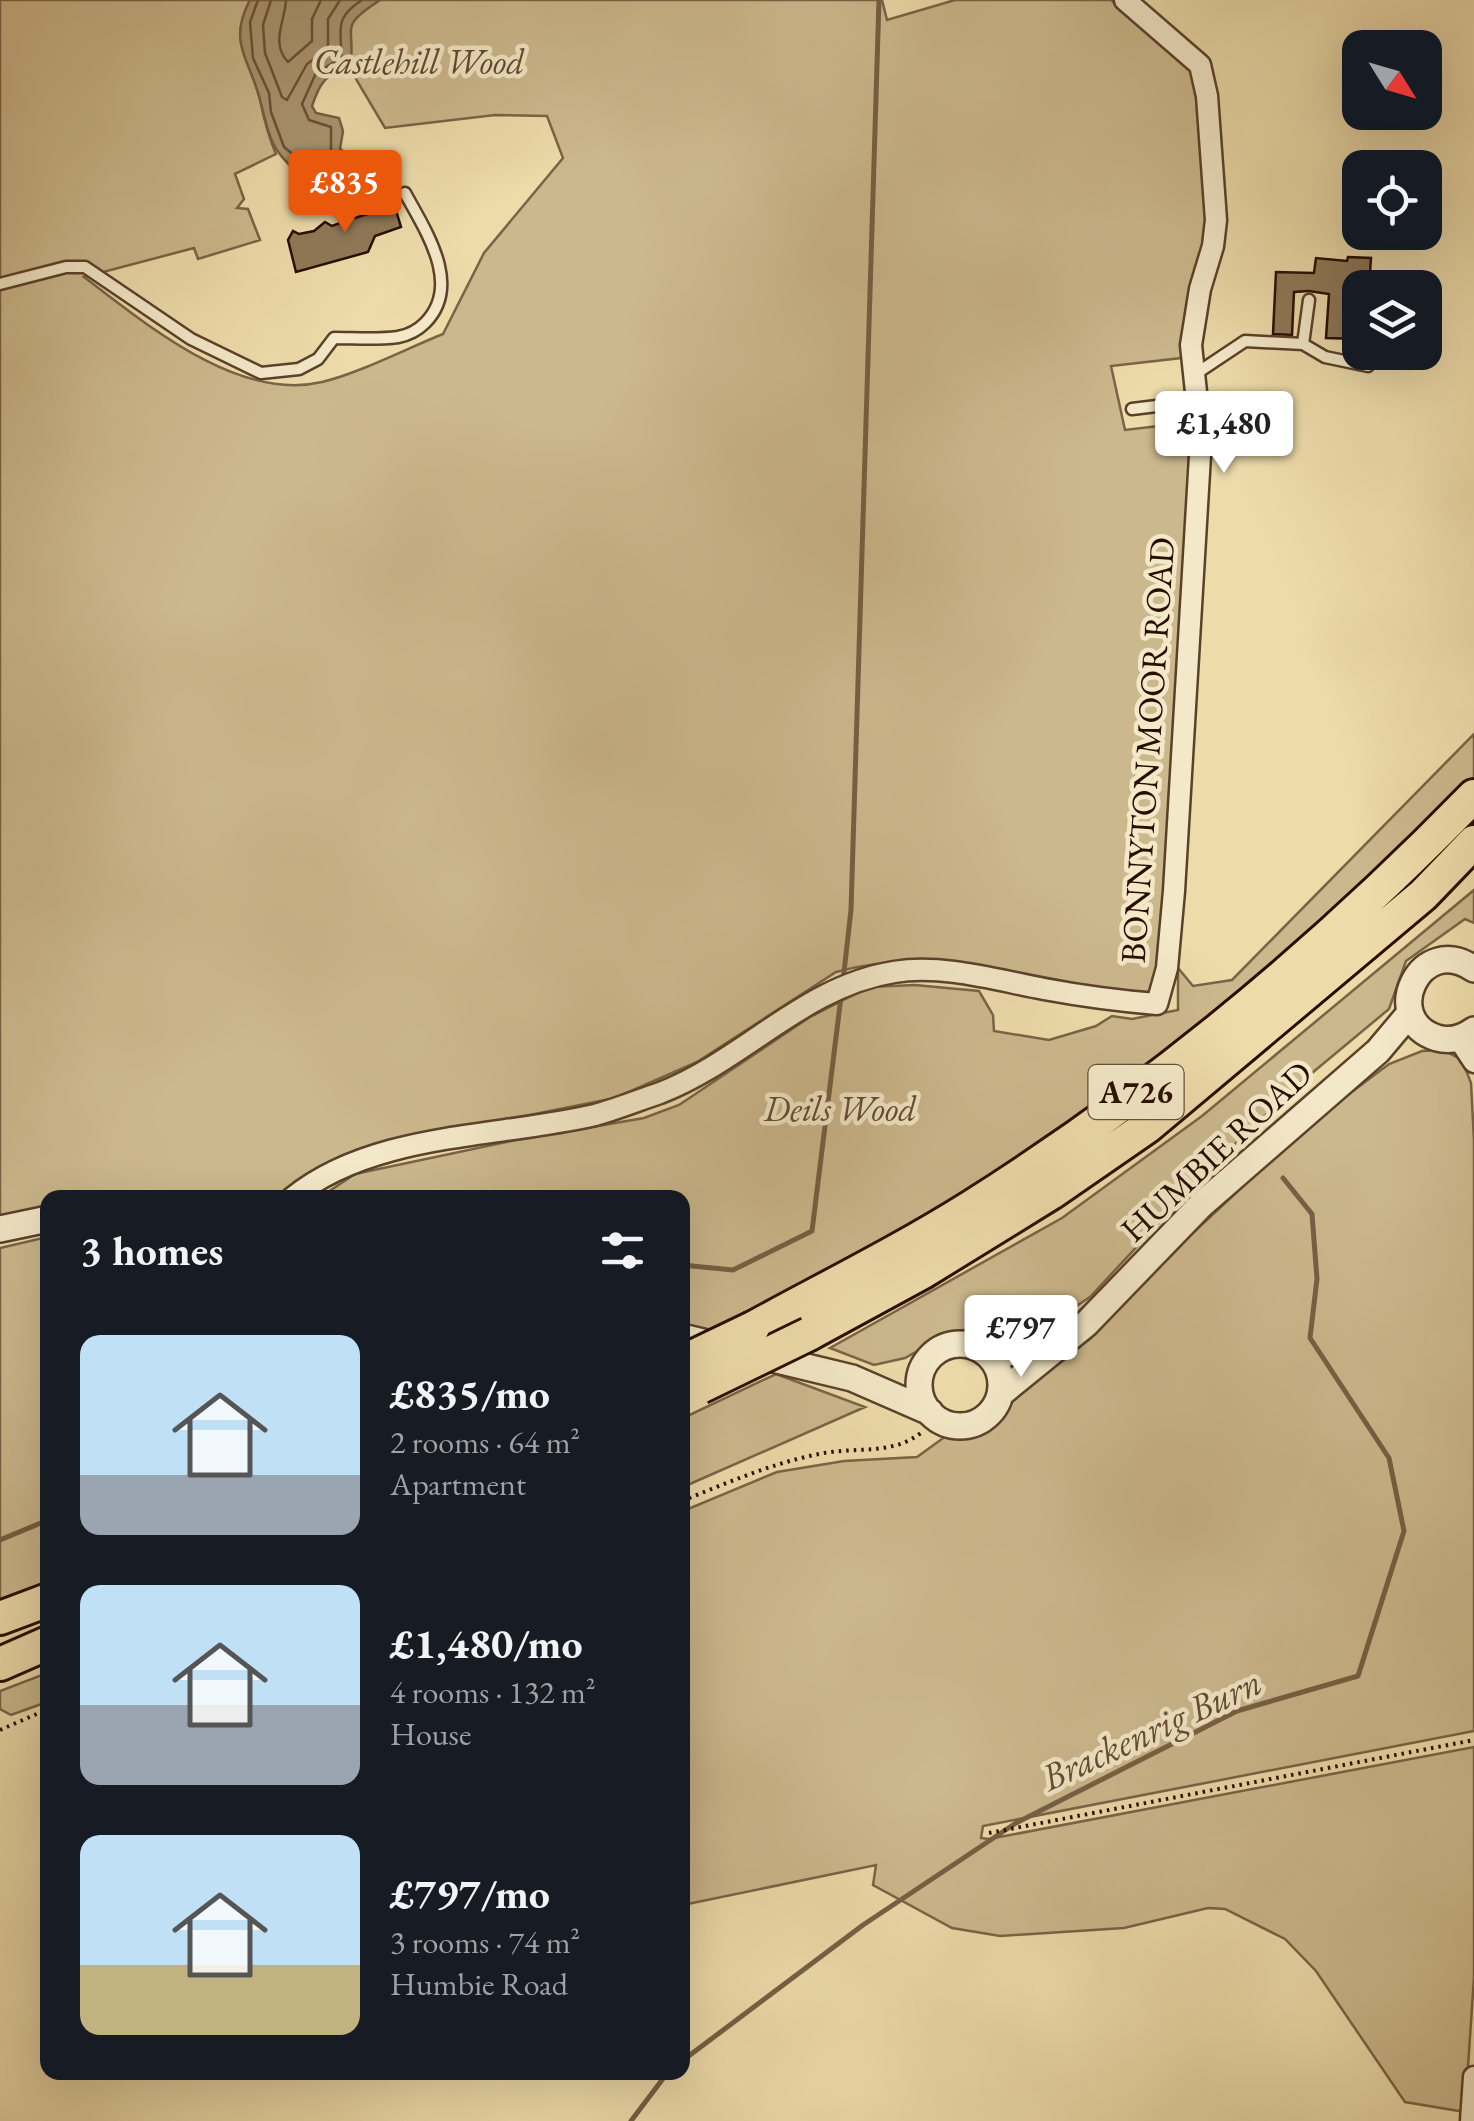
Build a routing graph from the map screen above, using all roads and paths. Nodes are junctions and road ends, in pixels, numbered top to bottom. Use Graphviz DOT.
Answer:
graph roads {
  1 [pos="1125,0"];
  2 [pos="405,193"];
  3 [pos="0,284"];
  4 [pos="1309,300"];
  5 [pos="1304,344"];
  6 [pos="1342,361"];
  7 [pos="1194,376"];
  8 [pos="1198,400"];
  9 [pos="1132,409"];
  10 [pos="1474,796"];
  11 [pos="1474,842"];
  12 [pos="1471,965"];
  13 [pos="1410,1012"];
  14 [pos="1456,1035"];
  15 [pos="1378,1052"];
  16 [pos="1474,1062"];
  17 [pos="330,1172"];
  18 [pos="304,1190"];
  19 [pos="314,1190"];
  20 [pos="40,1221"];
  21 [pos="0,1229"];
  22 [pos="690,1339"];
  23 [pos="1058,1344"];
  24 [pos="980,1349"];
  25 [pos="935,1353"];
  26 [pos="852,1378"];
  27 [pos="690,1380"];
  28 [pos="690,1381"];
  29 [pos="1000,1394"];
  30 [pos="932,1415"];
  31 [pos="690,1498"];
  32 [pos="40,1603"];
  33 [pos="0,1618"];
  34 [pos="40,1647"];
  35 [pos="0,1664"];
  36 [pos="40,1712"];
  37 [pos="0,1730"];
  38 [pos="1474,1740"];
  39 [pos="989,1833"];
  40 [pos="1474,2077"];
  41 [pos="1472,2121"];
  1 -- 7 [label="street, BONNYTON MOOR ROAD"];
  2 -- 3 [label="lane"];
  4 -- 5 [label="lane"];
  5 -- 6 [label="lane"];
  5 -- 7 [label="lane"];
  7 -- 8 [label="street, BONNYTON MOOR ROAD"];
  8 -- 9 [label="lane"];
  8 -- 17 [label="street, BONNYTON MOOR ROAD"];
  10 -- 27 [label="highway, A726, bridge"];
  11 -- 28 [label="highway, A726, bridge"];
  12 -- 13 [label="street, HUMBIE ROAD"];
  13 -- 14 [label="street"];
  13 -- 15 [label="street, HUMBIE ROAD"];
  14 -- 15 [label="street, HUMBIE ROAD"];
  14 -- 16 [label="street"];
  15 -- 23 [label="street, HUMBIE ROAD"];
  17 -- 18 [label="street"];
  17 -- 19 [label="street"];
  20 -- 21 [label="street"];
  22 -- 26 [label="street"];
  23 -- 24 [label="street, HUMBIE ROAD"];
  23 -- 29 [label="street, HUMBIE ROAD"];
  24 -- 25 [label="street"];
  24 -- 29 [label="street"];
  25 -- 26 [label="street"];
  25 -- 30 [label="street"];
  26 -- 30 [label="street"];
  29 -- 30 [label="street"];
  30 -- 31 [label="path"];
  32 -- 33 [label="highway"];
  34 -- 35 [label="highway"];
  36 -- 37 [label="path"];
  38 -- 39 [label="path"];
  40 -- 41 [label="street"];
}
